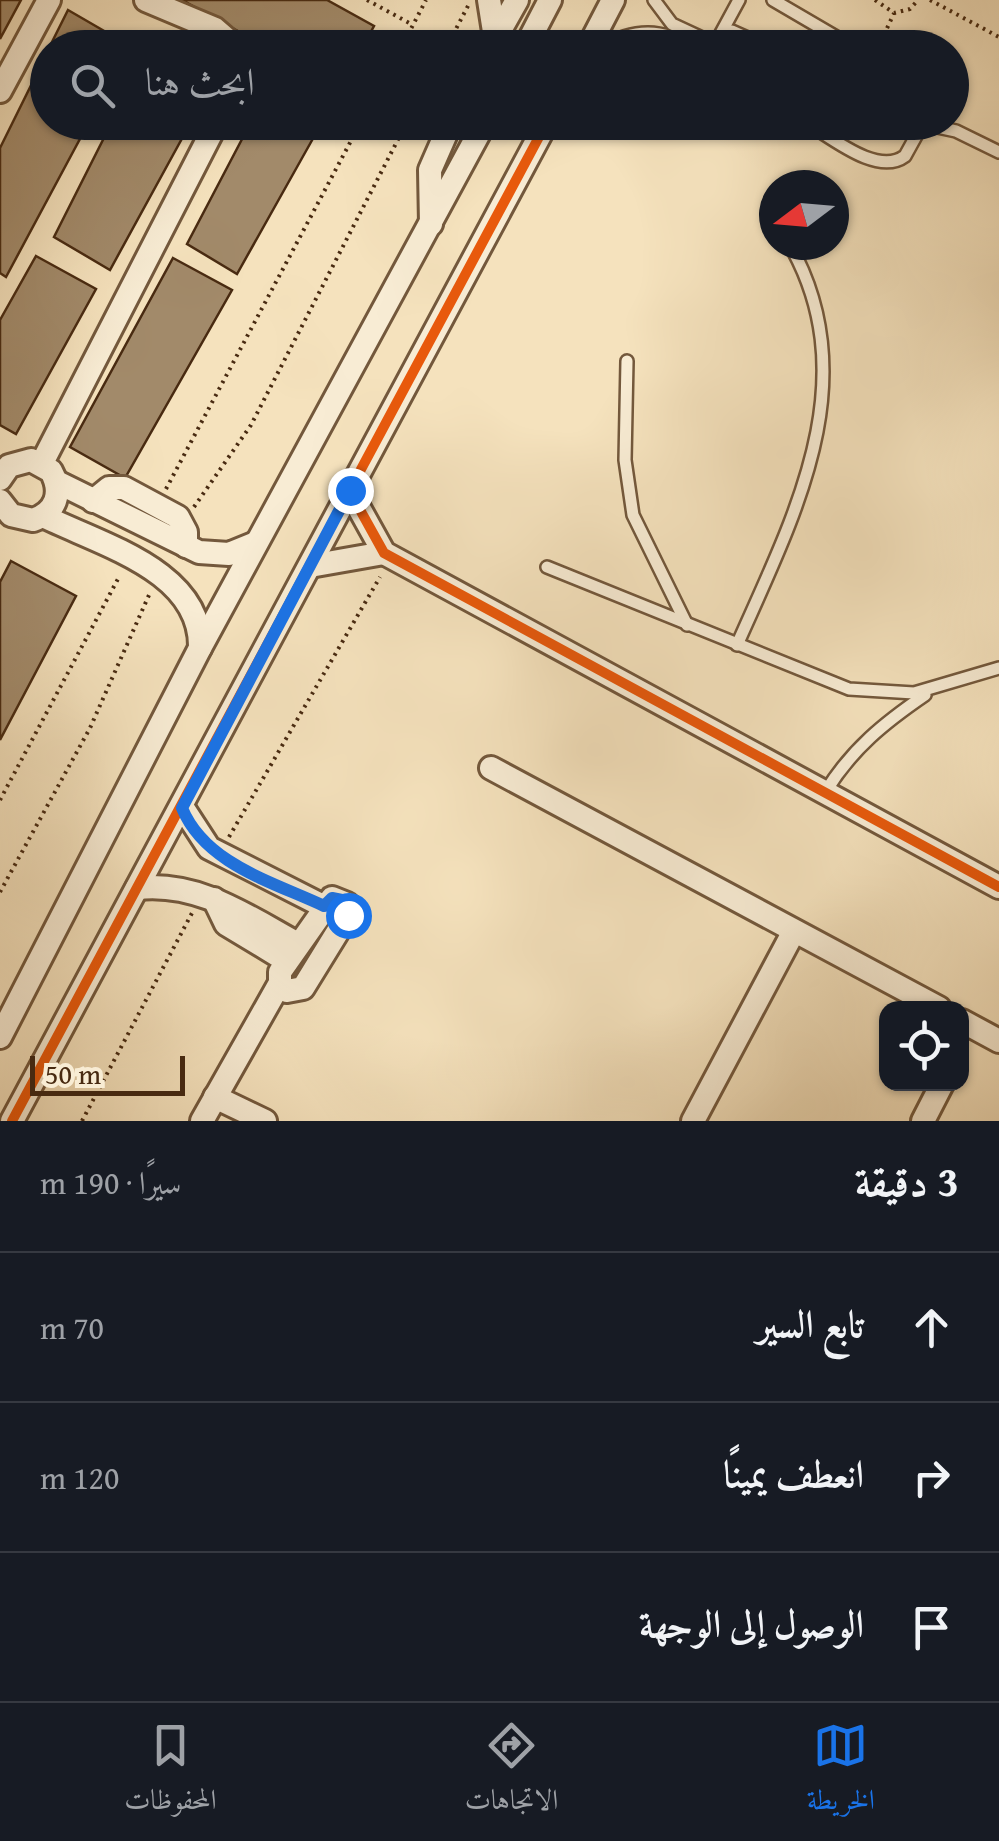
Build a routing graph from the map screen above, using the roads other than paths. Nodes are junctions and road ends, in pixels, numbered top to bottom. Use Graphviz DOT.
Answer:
graph roads {
  1 [pos="49,0"];
  2 [pos="146,0"];
  3 [pos="489,0"];
  4 [pos="517,0"];
  5 [pos="550,0"];
  6 [pos="613,0"];
  7 [pos="654,0"];
  8 [pos="740,0"];
  9 [pos="773,0"];
  10 [pos="190,21"];
  11 [pos="33,30"];
  12 [pos="199,30"];
  13 [pos="217,30"];
  14 [pos="491,30"];
  15 [pos="500,30"];
  16 [pos="534,30"];
  17 [pos="597,30"];
  18 [pos="687,30"];
  19 [pos="723,30"];
  20 [pos="824,30"];
  21 [pos="30,36"];
  22 [pos="0,92"];
  23 [pos="969,137"];
  24 [pos="211,140"];
  25 [pos="444,140"];
  26 [pos="475,140"];
  27 [pos="538,140"];
  28 [pos="836,140"];
  29 [pos="912,140"];
  30 [pos="999,152"];
  31 [pos="431,224"];
  32 [pos="797,260"];
  33 [pos="627,361"];
  34 [pos="42,463"];
  35 [pos="1,475"];
  36 [pos="57,482"];
  37 [pos="350,490"];
  38 [pos="93,501"];
  39 [pos="43,516"];
  40 [pos="4,517"];
  41 [pos="185,536"];
  42 [pos="256,543"];
  43 [pos="384,553"];
  44 [pos="310,566"];
  45 [pos="547,567"];
  46 [pos="687,625"];
  47 [pos="737,645"];
  48 [pos="200,648"];
  49 [pos="999,668"];
  50 [pos="934,688"];
  51 [pos="491,768"];
  52 [pos="826,791"];
  53 [pos="182,808"];
  54 [pos="137,888"];
  55 [pos="999,888"];
  56 [pos="324,906"];
  57 [pos="794,931"];
  58 [pos="288,962"];
  59 [pos="926,1001"];
  60 [pos="969,1032"];
  61 [pos="0,1037"];
  62 [pos="999,1041"];
  63 [pos="938,1091"];
  64 [pos="215,1097"];
  65 [pos="12,1121"];
  66 [pos="202,1121"];
  67 [pos="265,1121"];
  68 [pos="693,1121"];
  69 [pos="923,1121"];
  1 -- 11 [label="street"];
  2 -- 10 [label="street"];
  3 -- 14 [label="street"];
  4 -- 15 [label="street"];
  5 -- 16 [label="street"];
  6 -- 17 [label="street"];
  7 -- 18 [label="lane"];
  8 -- 19 [label="lane"];
  9 -- 20 [label="lane"];
  10 -- 12 [label="street"];
  10 -- 13 [label="street"];
  21 -- 22 [label="street"];
  23 -- 30 [label="lane"];
  24 -- 34 [label="street"];
  25 -- 31 [label="street"];
  26 -- 31 [label="street"];
  27 -- 37 [label="street"];
  28 -- 29 [label="lane"];
  31 -- 42 [label="street"];
  32 -- 47 [label="lane"];
  33 -- 46 [label="lane"];
  34 -- 35 [label="street"];
  34 -- 36 [label="street"];
  36 -- 38 [label="street"];
  36 -- 39 [label="street"];
  37 -- 43 [label="street"];
  37 -- 44 [label="street"];
  38 -- 41 [label="street"];
  38 -- 41 [label="street"];
  39 -- 40 [label="street"];
  39 -- 48 [label="street"];
  41 -- 42 [label="street"];
  42 -- 48 [label="street"];
  43 -- 44 [label="street"];
  43 -- 52 [label="street"];
  44 -- 53 [label="street"];
  45 -- 46 [label="lane"];
  46 -- 47 [label="lane"];
  47 -- 50 [label="lane"];
  48 -- 61 [label="street"];
  49 -- 50 [label="lane"];
  50 -- 52 [label="lane"];
  51 -- 57 [label="street"];
  52 -- 55 [label="street"];
  53 -- 54 [label="street"];
  53 -- 56 [label="street"];
  54 -- 58 [label="street"];
  54 -- 65 [label="street"];
  56 -- 58 [label="street"];
  56 -- 58 [label="street"];
  57 -- 59 [label="street"];
  57 -- 68 [label="street"];
  58 -- 64 [label="street"];
  60 -- 62 [label="street"];
  63 -- 69 [label="street"];
  64 -- 66 [label="street"];
  64 -- 67 [label="street"];
}
